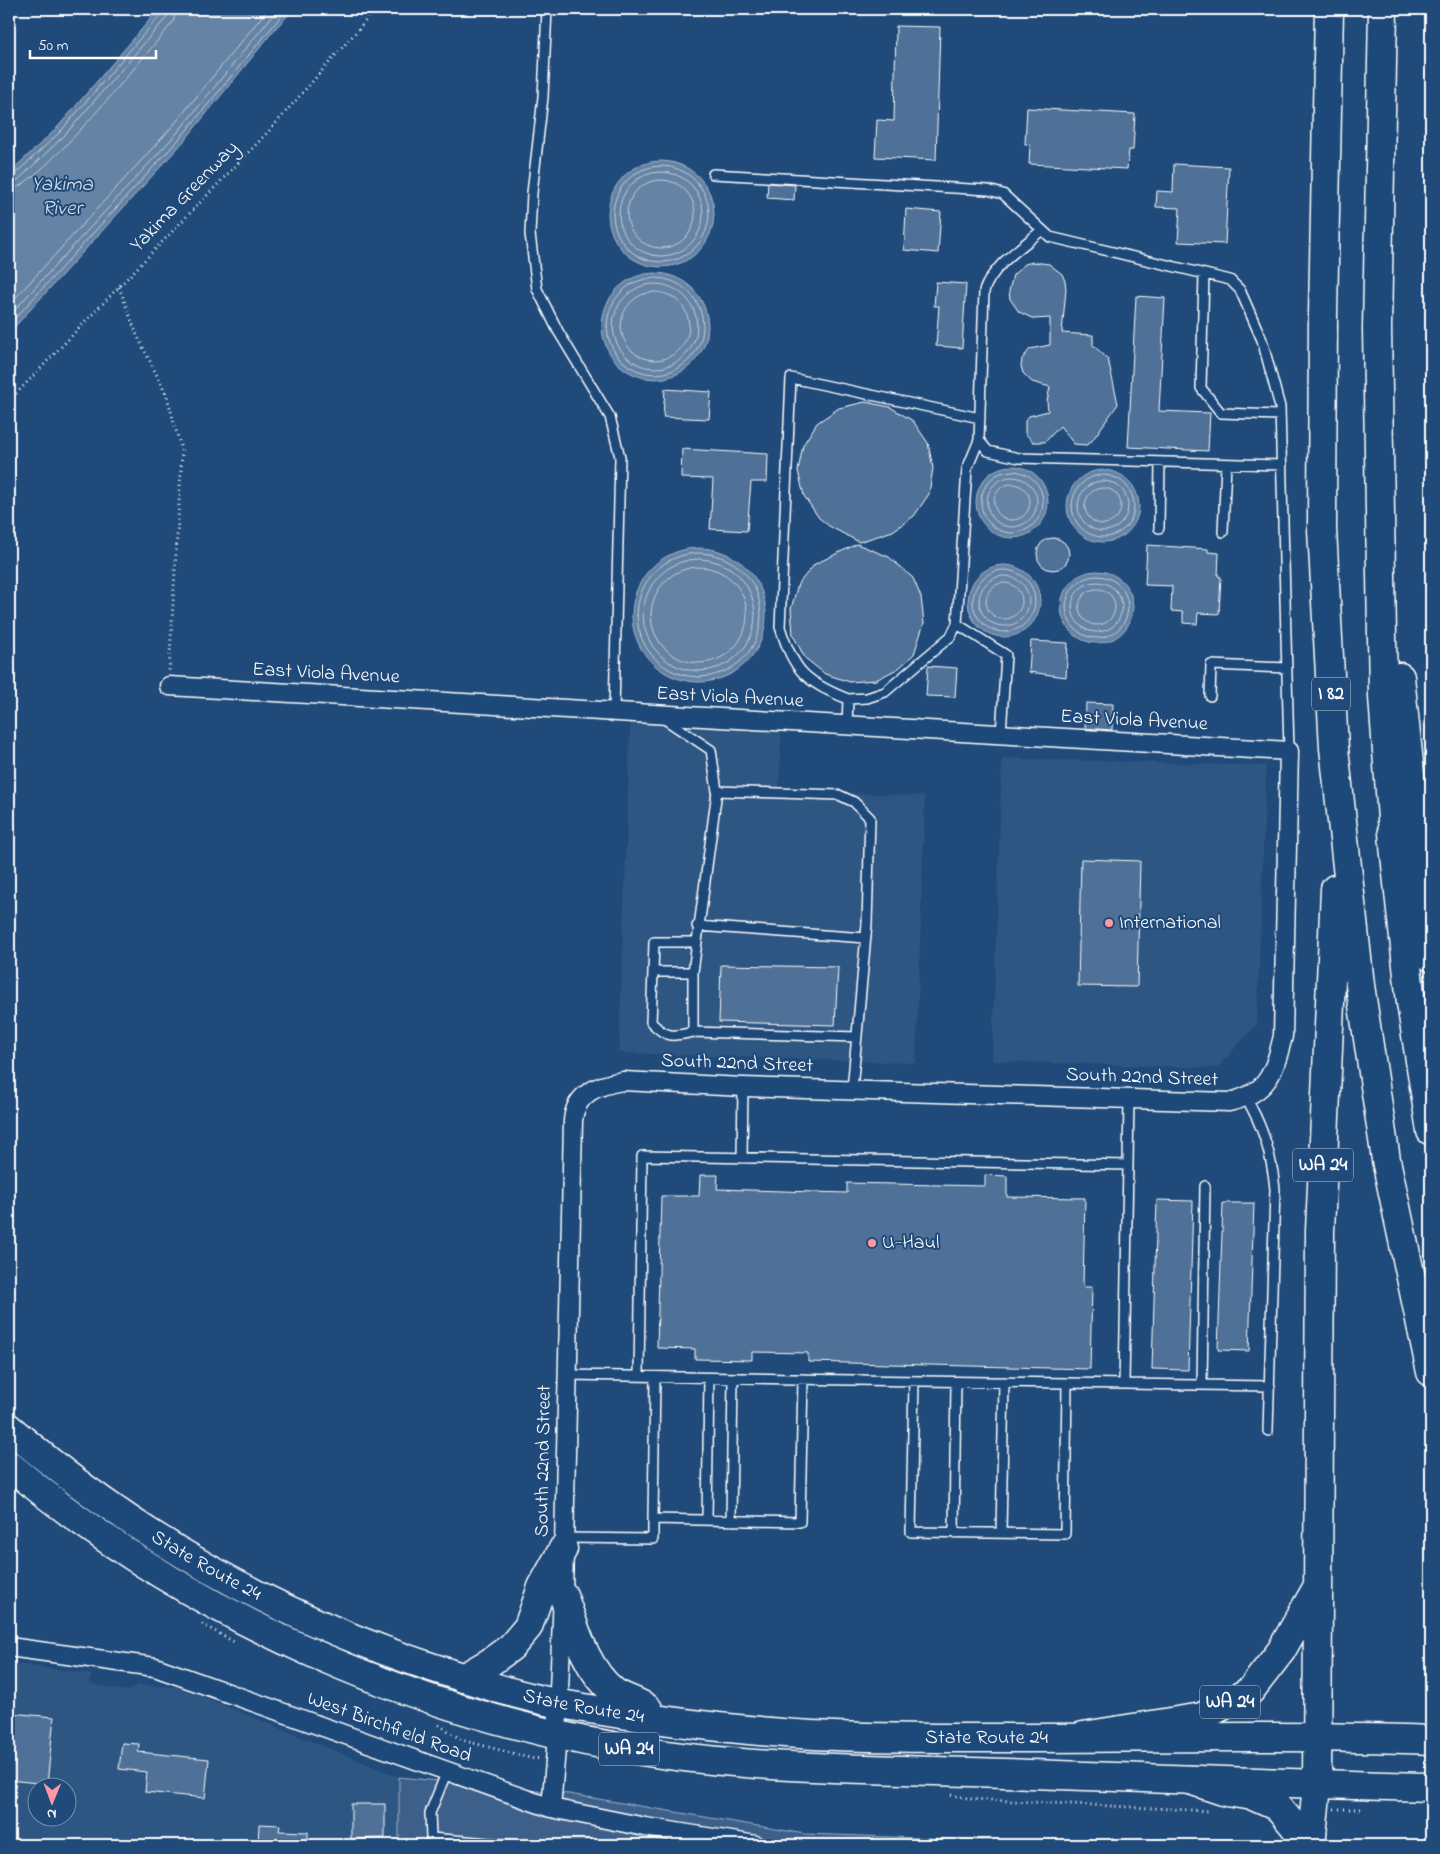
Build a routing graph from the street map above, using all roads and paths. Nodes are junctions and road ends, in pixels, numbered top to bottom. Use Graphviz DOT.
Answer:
graph roads {
  1 [pos="376,9"];
  2 [pos="547,9"];
  3 [pos="1329,9"];
  4 [pos="1383,9"];
  5 [pos="713,174"];
  6 [pos="1042,230"];
  7 [pos="1204,274"];
  8 [pos="119,287"];
  9 [pos="1377,329"];
  10 [pos="9,400"];
  11 [pos="1280,415"];
  12 [pos="980,418"];
  13 [pos="979,440"];
  14 [pos="1160,462"];
  15 [pos="1226,464"];
  16 [pos="1282,465"];
  17 [pos="1159,528"];
  18 [pos="1223,532"];
  19 [pos="957,624"];
  20 [pos="1287,668"];
  21 [pos="169,686"];
  22 [pos="1210,696"];
  23 [pos="848,699"];
  24 [pos="614,712"];
  25 [pos="660,716"];
  26 [pos="848,725"];
  27 [pos="1001,734"];
  28 [pos="1334,748"];
  29 [pos="1289,751"];
  30 [pos="717,791"];
  31 [pos="697,926"];
  32 [pos="866,938"];
  33 [pos="696,942"];
  34 [pos="1431,957"];
  35 [pos="653,972"];
  36 [pos="692,972"];
  37 [pos="693,1032"];
  38 [pos="857,1037"];
  39 [pos="743,1087"];
  40 [pos="852,1090"];
  41 [pos="1129,1098"];
  42 [pos="1246,1098"];
  43 [pos="1431,1131"];
  44 [pos="742,1158"];
  45 [pos="1128,1165"];
  46 [pos="1205,1186"];
  47 [pos="1431,1372"];
  48 [pos="567,1375"];
  49 [pos="639,1376"];
  50 [pos="656,1377"];
  51 [pos="709,1378"];
  52 [pos="733,1378"];
  53 [pos="803,1379"];
  54 [pos="914,1381"];
  55 [pos="956,1382"];
  56 [pos="1004,1382"];
  57 [pos="1067,1384"];
  58 [pos="1124,1384"];
  59 [pos="1202,1385"];
  60 [pos="1270,1386"];
  61 [pos="9,1428"];
  62 [pos="1268,1430"];
  63 [pos="9,1466"];
  64 [pos="653,1520"];
  65 [pos="707,1520"];
  66 [pos="731,1520"];
  67 [pos="954,1532"];
  68 [pos="1001,1533"];
  69 [pos="563,1544"];
  70 [pos="1320,1582"];
  71 [pos="563,1595"];
  72 [pos="9,1647"];
  73 [pos="463,1678"];
  74 [pos="558,1703"];
  75 [pos="662,1718"];
  76 [pos="557,1736"];
  77 [pos="1084,1736"];
  78 [pos="1318,1736"];
  79 [pos="1431,1740"];
  80 [pos="447,1771"];
  81 [pos="1190,1780"];
  82 [pos="1317,1785"];
  83 [pos="1431,1787"];
  84 [pos="551,1808"];
  85 [pos="431,1841"];
  86 [pos="512,1845"];
  87 [pos="756,1845"];
  88 [pos="1303,1845"];
  89 [pos="1311,1845"];
  1 -- 8 [label="path, Yakima Greenway"];
  2 -- 24 [label="lane"];
  3 -- 28 [label="main road, I 82"];
  4 -- 9 [label="main road"];
  5 -- 6 [label="lane"];
  6 -- 7 [label="lane"];
  6 -- 12 [label="lane"];
  7 -- 11 [label="lane"];
  7 -- 11 [label="lane"];
  8 -- 10 [label="path, Yakima Greenway"];
  8 -- 21 [label="path"];
  9 -- 34 [label="main road"];
  9 -- 43 [label="main road"];
  11 -- 16 [label="lane"];
  12 -- 13 [label="lane"];
  12 -- 23 [label="lane"];
  13 -- 14 [label="lane"];
  13 -- 19 [label="lane"];
  14 -- 15 [label="lane"];
  14 -- 17 [label="lane"];
  15 -- 16 [label="lane"];
  15 -- 18 [label="lane"];
  16 -- 20 [label="lane"];
  19 -- 23 [label="lane"];
  19 -- 27 [label="lane"];
  20 -- 22 [label="lane"];
  20 -- 29 [label="lane"];
  21 -- 24 [label="street, East Viola Avenue"];
  23 -- 26 [label="lane"];
  24 -- 25 [label="street, East Viola Avenue"];
  25 -- 26 [label="street, East Viola Avenue"];
  25 -- 30 [label="lane"];
  26 -- 27 [label="street, East Viola Avenue"];
  27 -- 29 [label="street, East Viola Avenue"];
  28 -- 47 [label="main road, I 82"];
  28 -- 70 [label="main road, WA 24"];
  29 -- 42 [label="street, South 22nd Street"];
  30 -- 31 [label="lane"];
  30 -- 32 [label="lane"];
  31 -- 32 [label="lane"];
  31 -- 33 [label="lane"];
  32 -- 38 [label="lane"];
  33 -- 35 [label="lane"];
  33 -- 36 [label="lane"];
  35 -- 36 [label="lane"];
  35 -- 37 [label="lane"];
  36 -- 37 [label="lane"];
  37 -- 38 [label="lane"];
  38 -- 40 [label="lane"];
  39 -- 40 [label="street, South 22nd Street"];
  39 -- 44 [label="lane"];
  39 -- 48 [label="street, South 22nd Street"];
  40 -- 41 [label="street, South 22nd Street"];
  41 -- 42 [label="street, South 22nd Street"];
  41 -- 45 [label="lane"];
  42 -- 60 [label="lane"];
  44 -- 45 [label="lane"];
  44 -- 49 [label="lane"];
  45 -- 58 [label="lane"];
  46 -- 59 [label="lane"];
  48 -- 49 [label="lane"];
  48 -- 69 [label="street, South 22nd Street"];
  49 -- 50 [label="lane"];
  50 -- 51 [label="lane"];
  50 -- 64 [label="lane"];
  51 -- 52 [label="lane"];
  51 -- 65 [label="lane"];
  52 -- 53 [label="lane"];
  52 -- 66 [label="lane"];
  53 -- 54 [label="lane"];
  53 -- 66 [label="lane"];
  54 -- 55 [label="lane"];
  54 -- 67 [label="lane"];
  55 -- 56 [label="lane"];
  55 -- 67 [label="lane"];
  56 -- 57 [label="lane"];
  56 -- 68 [label="lane"];
  57 -- 58 [label="lane"];
  57 -- 68 [label="lane"];
  58 -- 59 [label="lane"];
  59 -- 60 [label="lane"];
  60 -- 62 [label="lane"];
  61 -- 73 [label="main road, State Route 24 / WA 24"];
  63 -- 76 [label="main road, State Route 24 / WA 24"];
  64 -- 65 [label="lane"];
  64 -- 69 [label="lane"];
  65 -- 66 [label="lane"];
  67 -- 68 [label="lane"];
  69 -- 71 [label="street, South 22nd Street"];
  69 -- 73 [label="main road"];
  70 -- 77 [label="main road, WA 24"];
  70 -- 78 [label="main road"];
  71 -- 74 [label="street, South 22nd Street"];
  71 -- 75 [label="main road"];
  72 -- 80 [label="street, West Birchfield Road"];
  73 -- 74 [label="main road, State Route 24 / WA 24"];
  74 -- 75 [label="main road, State Route 24 / WA 24"];
  74 -- 76 [label="street, South 22nd Street"];
  75 -- 77 [label="main road, State Route 24 / WA 24"];
  76 -- 81 [label="main road, State Route 24 / WA 24"];
  76 -- 84 [label="street, South 22nd Street"];
  77 -- 78 [label="main road, State Route 24 / WA 24"];
  78 -- 79 [label="main road, WA 24"];
  78 -- 82 [label="main road"];
  80 -- 84 [label="street, West Birchfield Road"];
  80 -- 85 [label="lane"];
  81 -- 82 [label="main road, State Route 24 / WA 24"];
  81 -- 88 [label="main road, WA 24"];
  82 -- 83 [label="main road, WA 24"];
  82 -- 89 [label="main road"];
  84 -- 87 [label="street, West Birchfield Road"];
  85 -- 86 [label="lane"];
}
